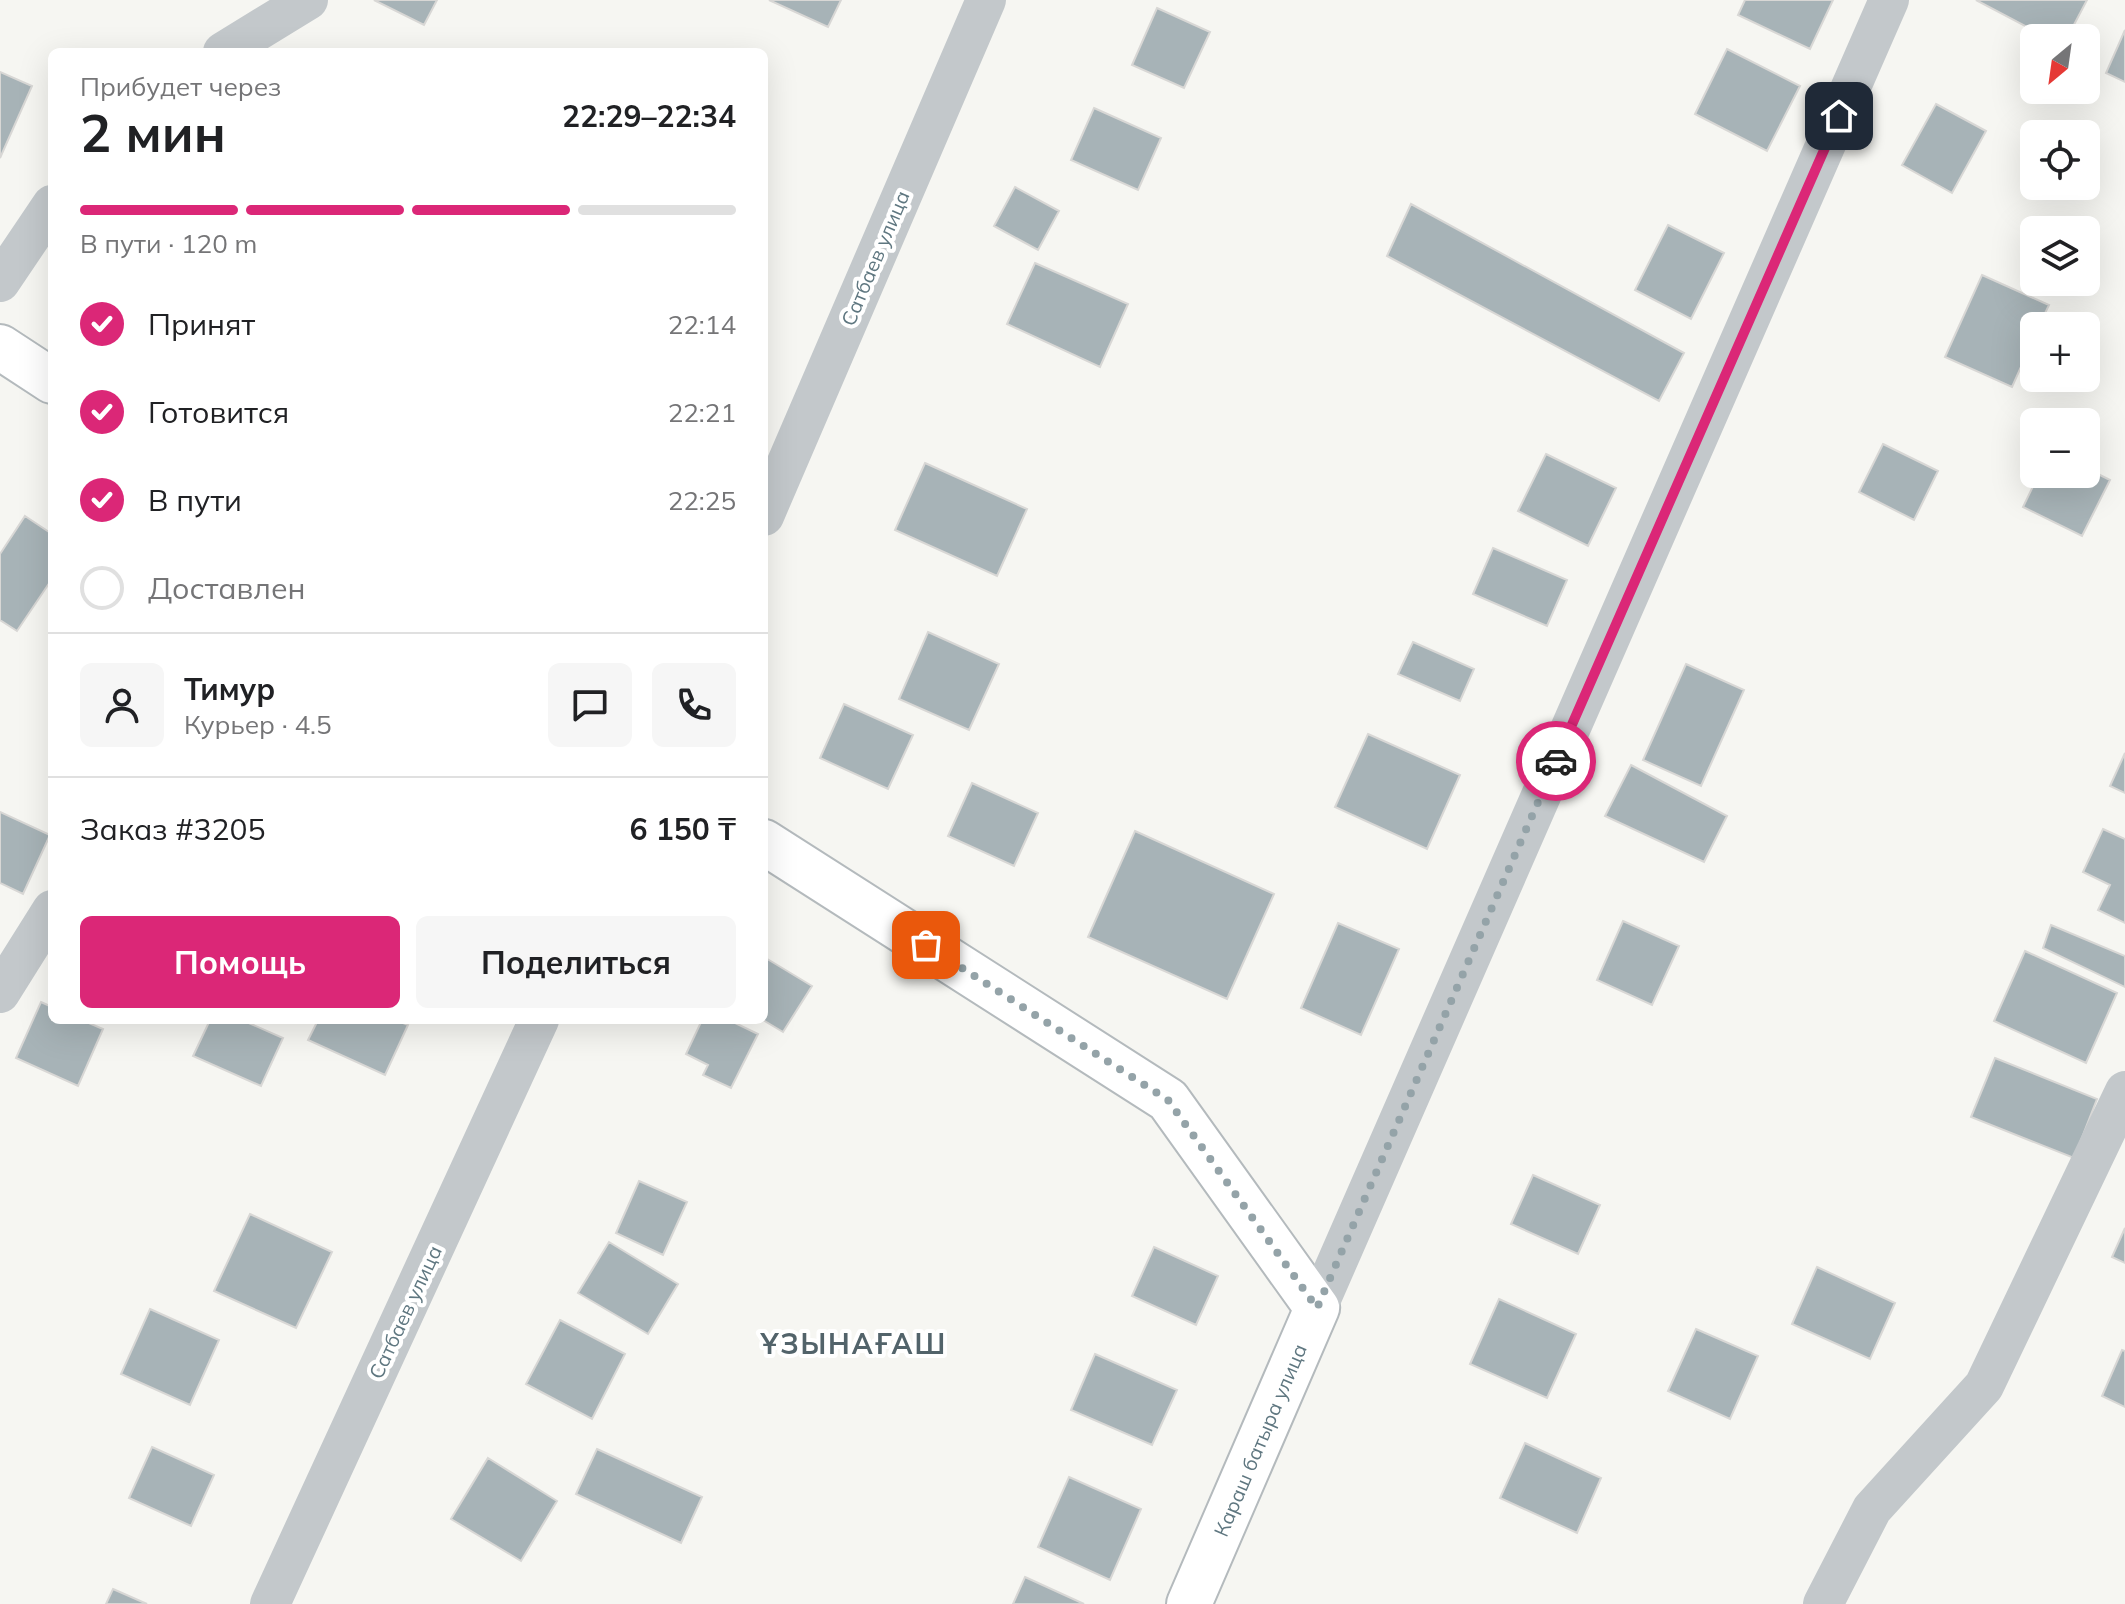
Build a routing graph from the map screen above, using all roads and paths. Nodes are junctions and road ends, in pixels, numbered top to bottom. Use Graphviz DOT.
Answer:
graph roads {
  1 [pos="308,0"];
  2 [pos="986,0"];
  3 [pos="1889,0"];
  4 [pos="230,48"];
  5 [pos="48,211"];
  6 [pos="0,282"];
  7 [pos="0,347"];
  8 [pos="48,378"];
  9 [pos="768,507"];
  10 [pos="768,845"];
  11 [pos="48,916"];
  12 [pos="0,993"];
  13 [pos="537,1024"];
  14 [pos="2125,1091"];
  15 [pos="1317,1308"];
  16 [pos="270,1604"];
  17 [pos="1189,1604"];
  18 [pos="1823,1604"];
  1 -- 4 [label="street"];
  2 -- 9 [label="street, Сатбаев улица"];
  3 -- 15 [label="street, Караш батыра улица"];
  5 -- 6 [label="street"];
  7 -- 8 [label="main road"];
  10 -- 15 [label="main road"];
  11 -- 12 [label="street"];
  13 -- 16 [label="street, Сатбаев улица"];
  14 -- 18 [label="street"];
  15 -- 17 [label="main road, Караш батыра улица"];
}
